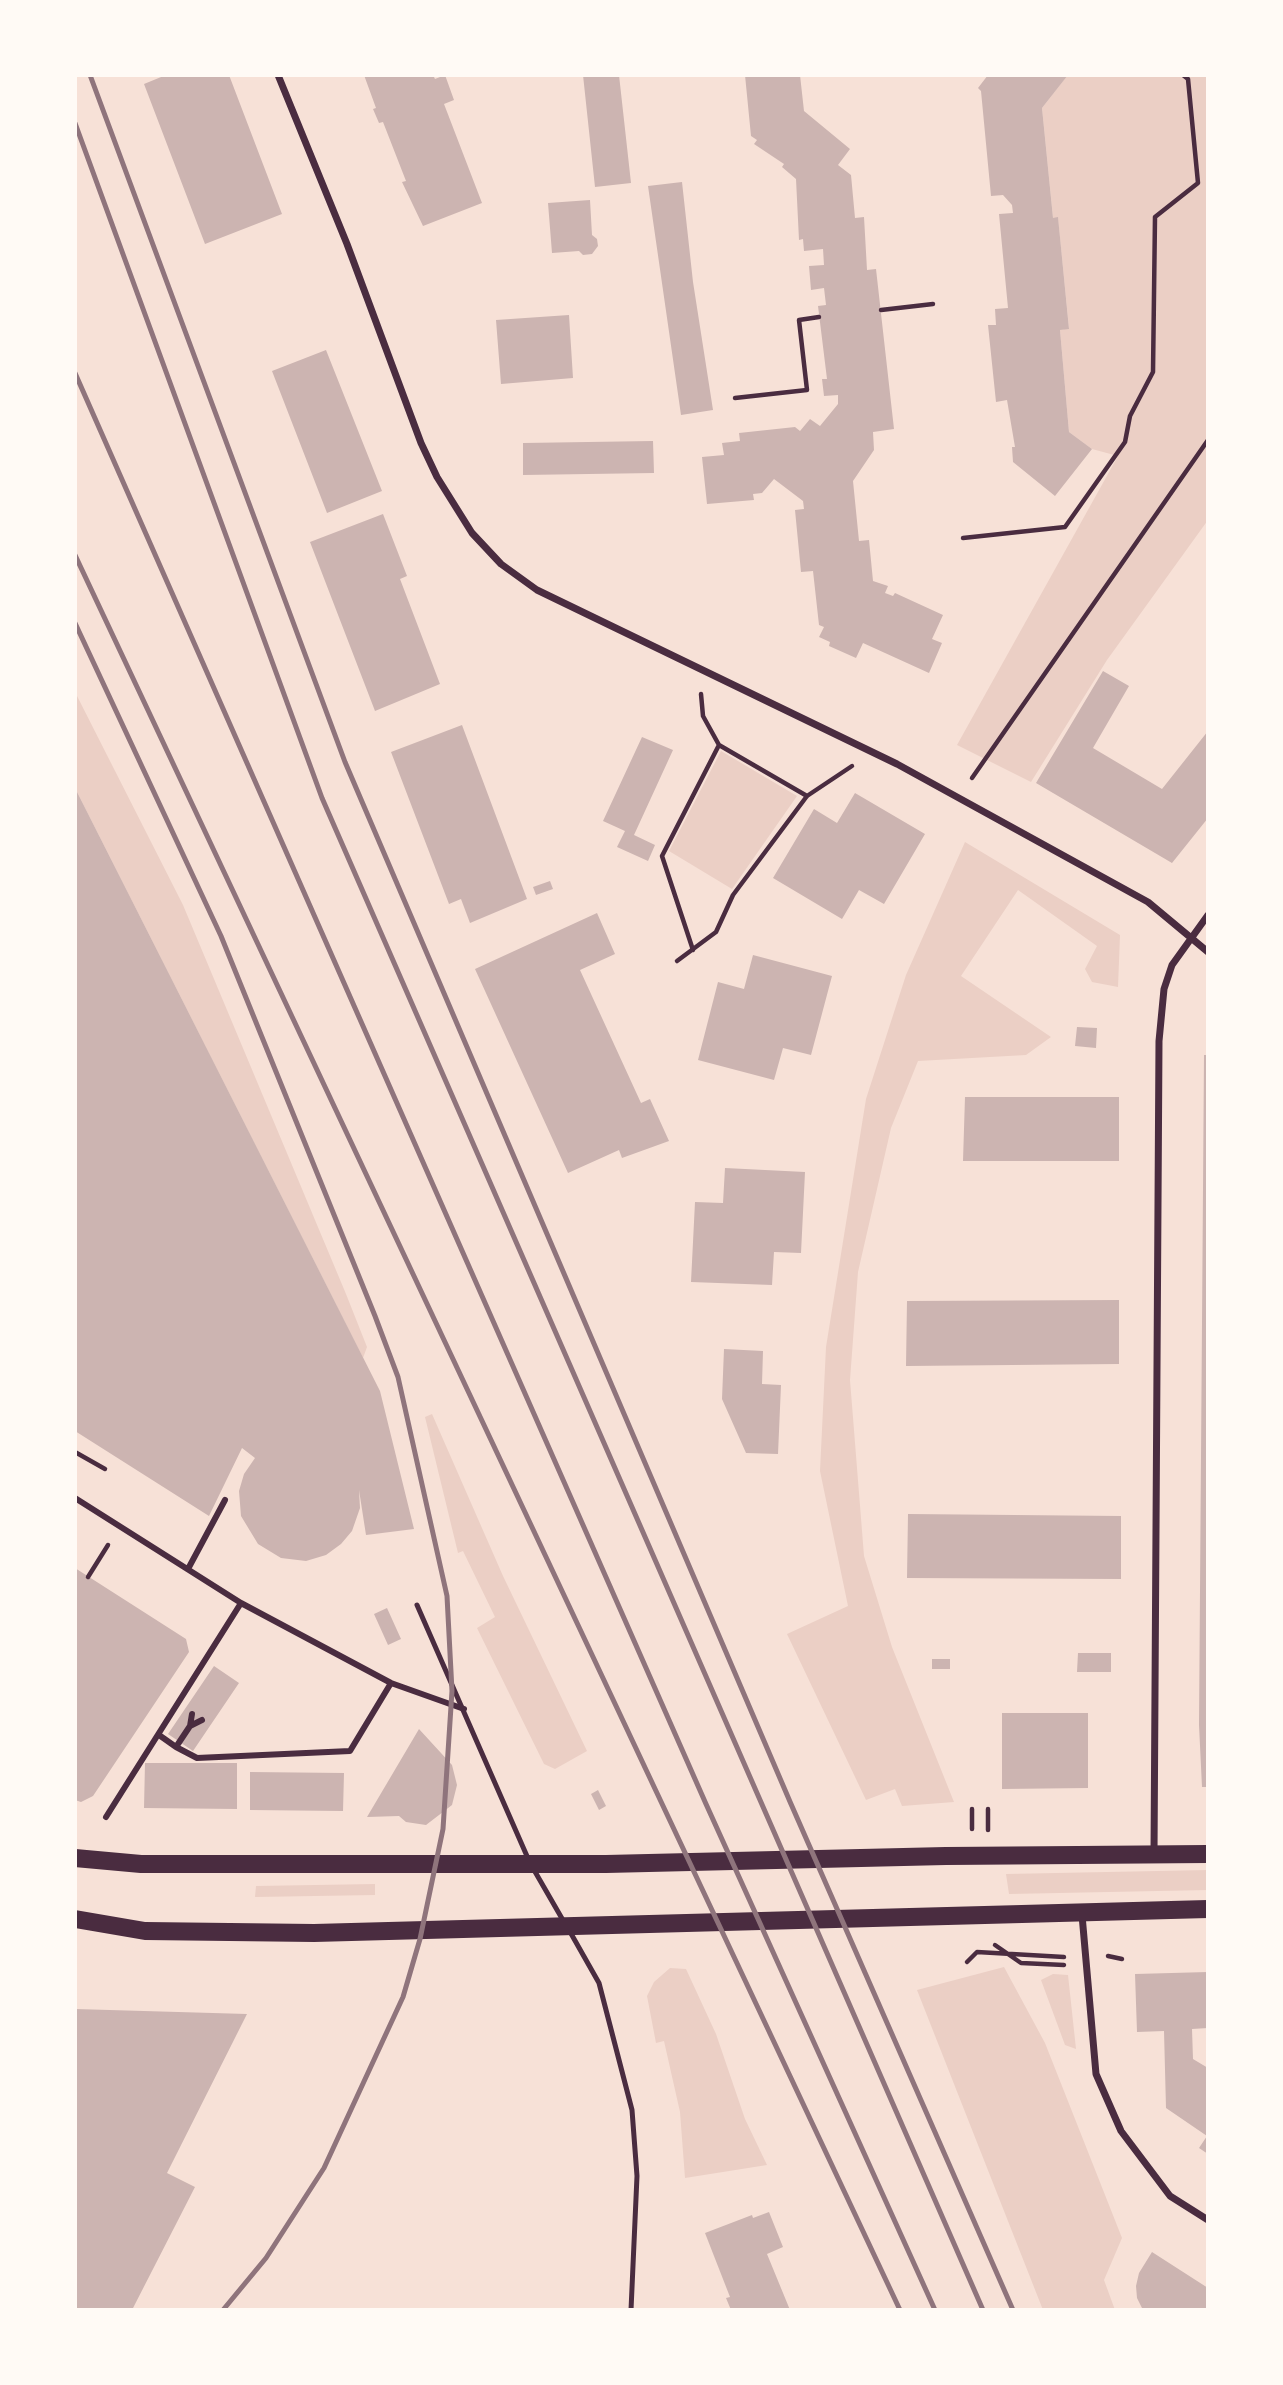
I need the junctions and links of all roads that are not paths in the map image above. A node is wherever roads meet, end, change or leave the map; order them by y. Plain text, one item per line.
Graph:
1 (278, 75) edge
2 (1208, 915) edge
3 (1191, 936) junction
4 (1208, 952) edge
5 (75, 1498) edge
6 (225, 1500) dead end
7 (188, 1569) junction
8 (241, 1603) junction
9 (417, 1605) dead end
10 (391, 1683) junction
11 (464, 1709) junction
12 (192, 1714) dead end
13 (202, 1720) dead end
14 (190, 1726) junction
15 (159, 1735) junction
16 (176, 1747) junction
17 (106, 1817) dead end
18 (1208, 1854) edge
19 (1154, 1855) junction
20 (77, 1860) edge
21 (530, 1863) junction
22 (1208, 1909) edge
23 (1082, 1914) junction
24 (75, 1919) edge
25 (566, 1926) junction
26 (1208, 2220) edge
27 (631, 2310) edge

1 - 3 street
2 - 3 street
3 - 4 street
3 - 19 street
5 - 7 street
6 - 7 street
7 - 8 street
8 - 10 street
8 - 15 street
9 - 11 lane
10 - 11 street
10 - 16 street
11 - 21 lane
12 - 14 street
13 - 14 street
14 - 16 street
15 - 16 street
15 - 17 street
18 - 19 main road
19 - 21 main road
20 - 21 main road
21 - 25 lane
22 - 23 main road
23 - 25 main road
23 - 26 street
24 - 25 main road
25 - 27 lane

